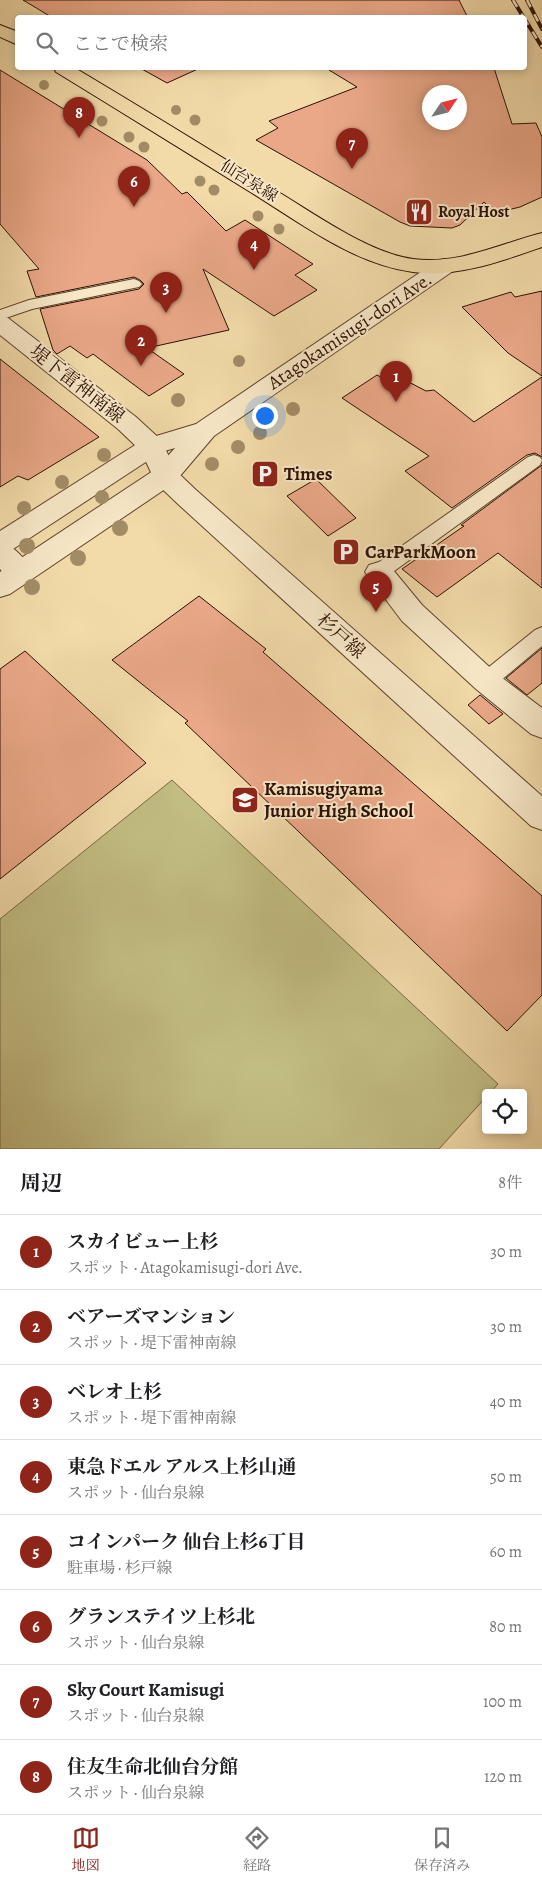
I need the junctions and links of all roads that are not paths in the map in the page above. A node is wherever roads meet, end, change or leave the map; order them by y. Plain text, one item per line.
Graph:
1 (0, 30) edge
2 (15, 38) edge
3 (66, 70) edge
4 (542, 240) edge
5 (445, 266) junction
6 (134, 284) dead end
7 (0, 315) edge
8 (0, 323) edge
9 (205, 430) junction
10 (152, 446) junction
11 (534, 461) dead end
12 (165, 476) junction
13 (0, 544) edge
14 (0, 552) edge
15 (379, 572) joint
16 (10, 579) edge
17 (542, 635) edge
18 (486, 681) junction
19 (542, 725) edge
20 (542, 816) edge

1 - 2 main road
3 - 5 main road, 仙台泉線
4 - 5 main road, 仙台泉線
5 - 9 street, Atagokamisugi-dori Ave.
6 - 7 lane
8 - 10 street, 堤下雷神南線
9 - 10 street, Atagokamisugi-dori Ave.
9 - 12 street, Atagokamisugi-dori Ave.
10 - 12 street, 杉戸線
10 - 13 street, Atagokamisugi-dori Ave.
11 - 15 lane
12 - 16 street, Atagokamisugi-dori Ave.
12 - 20 street, 杉戸線
14 - 16 street
15 - 18 street
17 - 18 lane
18 - 19 street

